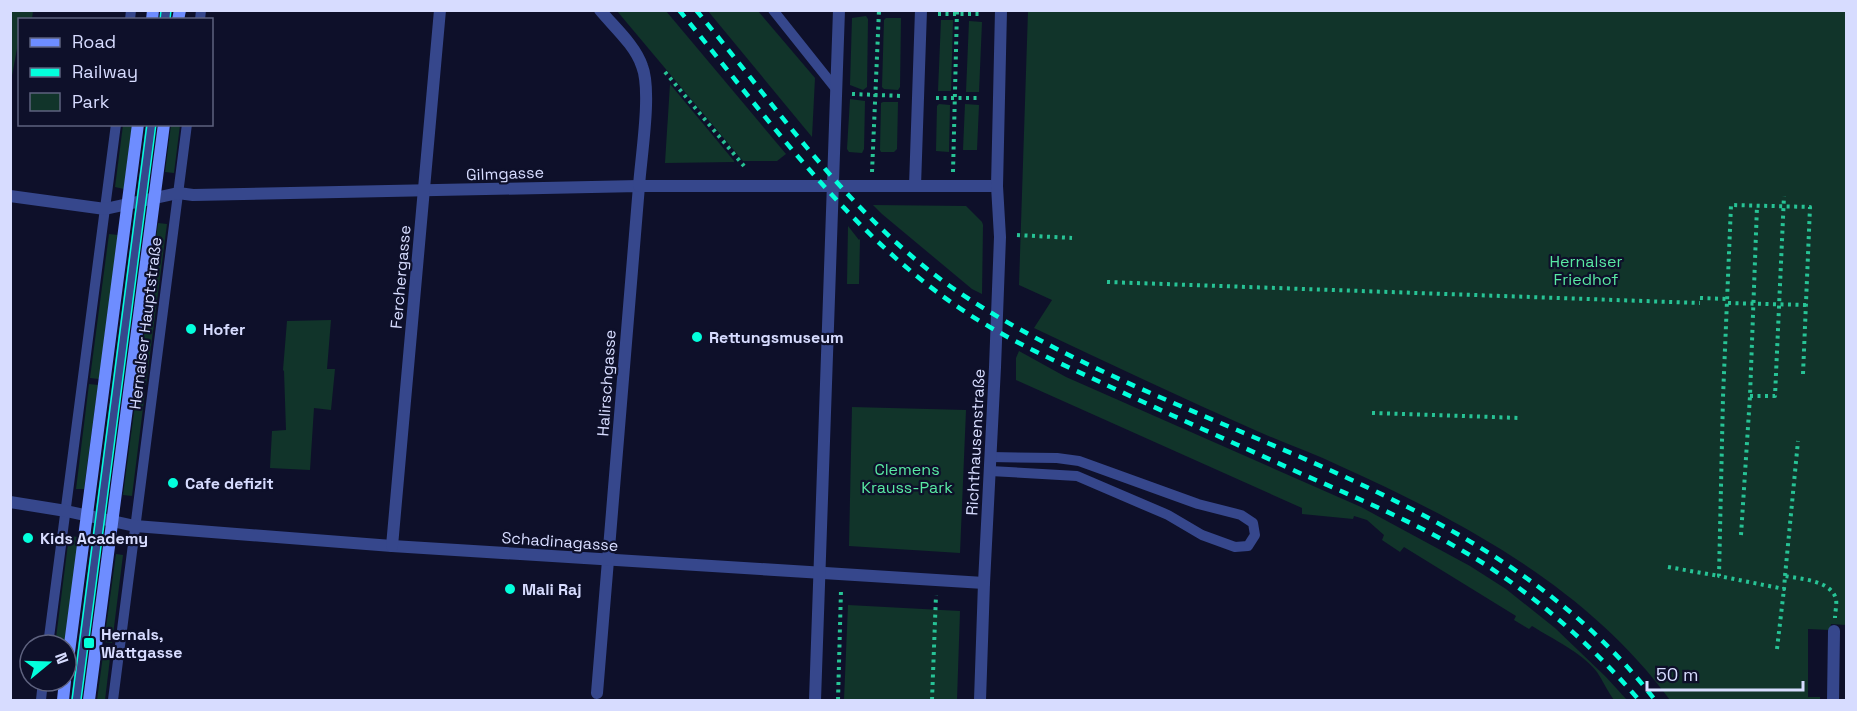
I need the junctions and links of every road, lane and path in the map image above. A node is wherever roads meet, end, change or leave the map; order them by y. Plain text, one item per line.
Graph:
1 (440, 10) edge
2 (600, 10) edge
3 (773, 10) edge
4 (839, 10) edge
5 (879, 10) edge
6 (921, 10) edge
7 (1000, 10) edge
8 (957, 13) edge
9 (938, 14) dead end
10 (982, 14) dead end
11 (665, 72) dead end
12 (836, 91) junction
13 (875, 95) junction
14 (903, 96) dead end
15 (936, 98) dead end
16 (954, 98) junction
17 (980, 98) dead end
18 (116, 126) edge
19 (138, 126) edge
20 (151, 126) edge
21 (164, 126) edge
22 (187, 126) edge
23 (744, 166) dead end
24 (639, 186) junction
25 (833, 186) junction
26 (872, 186) junction
27 (915, 186) junction
28 (954, 186) junction
29 (997, 186) junction
30 (424, 192) junction
31 (178, 194) junction
32 (10, 195) edge
33 (1784, 196) dead end
34 (154, 198) junction
35 (141, 202) junction
36 (128, 205) junction
37 (1757, 206) junction
38 (1784, 206) junction
39 (105, 209) junction
40 (1017, 235) dead end
41 (1072, 238) dead end
42 (1107, 282) dead end
43 (1728, 301) junction
44 (1753, 304) junction
45 (1780, 304) junction
46 (1806, 305) junction
47 (1803, 374) dead end
48 (1750, 396) junction
49 (1372, 413) dead end
50 (1521, 418) dead end
51 (1798, 441) dead end
52 (990, 458) junction
53 (990, 471) junction
54 (10, 502) edge
55 (66, 511) junction
56 (100, 518) junction
57 (135, 526) junction
58 (1741, 535) dead end
59 (392, 546) junction
60 (608, 561) junction
61 (1668, 567) dead end
62 (819, 573) junction
63 (1719, 576) junction
64 (1785, 576) junction
65 (936, 580) junction
66 (984, 583) junction
67 (1784, 589) junction
68 (841, 590) dead end
69 (1834, 631) joint
70 (50, 633) edge
71 (75, 633) edge
72 (1778, 649) dead end
73 (597, 693) dead end
74 (76, 700) edge
75 (89, 700) edge
76 (113, 700) edge
77 (815, 700) edge
78 (838, 700) edge
79 (932, 700) edge
80 (980, 700) edge
81 (1833, 700) edge

1 - 30 street, Ferchergasse
2 - 24 street, Halirschgasse
3 - 12 lane
4 - 12 street
5 - 13 path
6 - 27 street
7 - 29 street, Richthausenstraße
8 - 9 path
8 - 10 path
8 - 16 path
11 - 23 path
12 - 13 path
12 - 25 street
13 - 14 path
13 - 26 path
15 - 16 path
16 - 17 path
16 - 28 path
18 - 39 lane
19 - 36 main road, Hernalser Hauptstraße
20 - 35 lane, Hernalser Hauptstraße
21 - 34 main road, Hernalser Hauptstraße
22 - 31 lane, Hernalser Hauptstraße
24 - 25 street, Gilmgasse
24 - 30 street, Gilmgasse
24 - 60 street, Halirschgasse
25 - 26 street, Gilmgasse
25 - 62 street
26 - 27 street, Gilmgasse
27 - 28 street, Gilmgasse
28 - 29 street, Gilmgasse
29 - 52 street, Richthausenstraße
30 - 31 street, Gilmgasse
30 - 59 street, Ferchergasse
31 - 34 street, Gilmgasse
31 - 57 lane, Hernalser Hauptstraße
32 - 39 street, Gilmgasse
33 - 38 path
34 - 35 street, Gilmgasse
34 - 56 main road, Hernalser Hauptstraße
35 - 36 street, Gilmgasse
35 - 56 lane, Hernalser Hauptstraße
36 - 39 street, Gilmgasse
36 - 56 main road, Hernalser Hauptstraße
37 - 38 path
37 - 43 path
37 - 44 path
38 - 45 path
38 - 46 path
39 - 55 lane
40 - 41 path
42 - 43 path
43 - 44 path
43 - 63 path
44 - 45 path
44 - 48 path
45 - 46 path
45 - 48 path
46 - 47 path
48 - 58 path
49 - 50 path
51 - 64 path
52 - 53 street, Richthausenstraße
52 - 53 lane
53 - 66 street, Richthausenstraße
54 - 55 street
55 - 56 street
55 - 70 lane
56 - 57 street
56 - 71 main road, Hernalser Hauptstraße
56 - 74 lane, Hernalser Hauptstraße
56 - 75 main road, Hernalser Hauptstraße
57 - 59 street, Schadinagasse
57 - 76 lane, Hernalser Hauptstraße
59 - 60 street, Schadinagasse
60 - 62 street, Schadinagasse
60 - 73 street, Halirschgasse
61 - 63 path
62 - 65 street, Schadinagasse
62 - 77 street
63 - 67 path
64 - 67 path
64 - 69 path
65 - 66 street, Schadinagasse
65 - 79 path
66 - 80 street, Richthausenstraße
67 - 72 path
68 - 78 path
69 - 81 street

